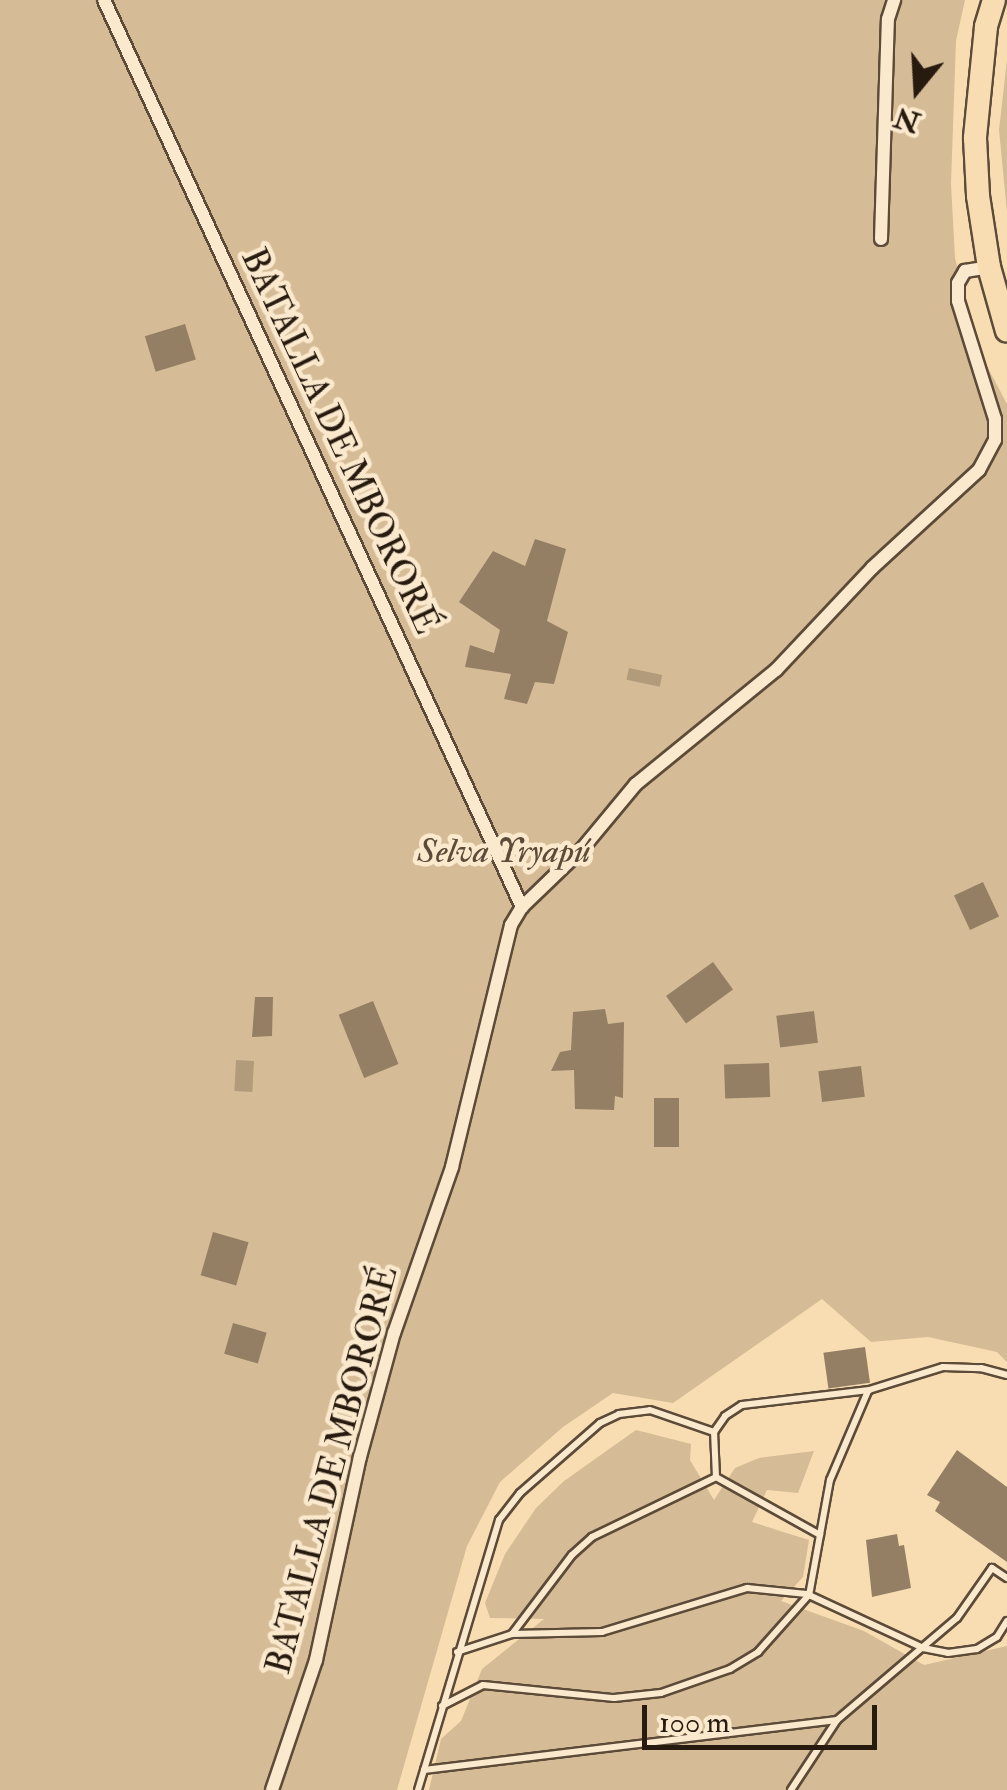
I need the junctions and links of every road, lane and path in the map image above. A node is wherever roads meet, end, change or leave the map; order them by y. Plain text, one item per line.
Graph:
1 (104, 0) edge
2 (894, 0) edge
3 (994, 0) edge
4 (881, 239) dead end
5 (989, 267) junction
6 (1007, 332) edge
7 (522, 907) junction
8 (1007, 1376) edge
9 (869, 1390) junction
10 (714, 1432) junction
11 (716, 1477) junction
12 (820, 1535) junction
13 (1007, 1578) edge
14 (809, 1594) junction
15 (1007, 1621) edge
16 (512, 1634) junction
17 (924, 1648) junction
18 (457, 1652) junction
19 (442, 1706) junction
20 (837, 1720) junction
21 (424, 1770) junction
22 (272, 1790) edge
23 (418, 1790) edge
24 (790, 1790) edge

1 - 7 street, BATALLA DE MBORORÉ
2 - 4 street
3 - 5 highway
5 - 6 highway
5 - 7 street
7 - 22 street, BATALLA DE MBORORÉ
8 - 9 lane
9 - 10 lane
9 - 12 lane
10 - 11 lane
10 - 18 lane
11 - 12 lane
11 - 16 lane
12 - 14 lane
13 - 17 lane
14 - 16 lane
14 - 17 lane
14 - 19 lane
15 - 17 lane
16 - 18 lane
17 - 20 lane
18 - 19 lane
19 - 21 lane
20 - 21 lane
20 - 24 lane
21 - 23 lane

